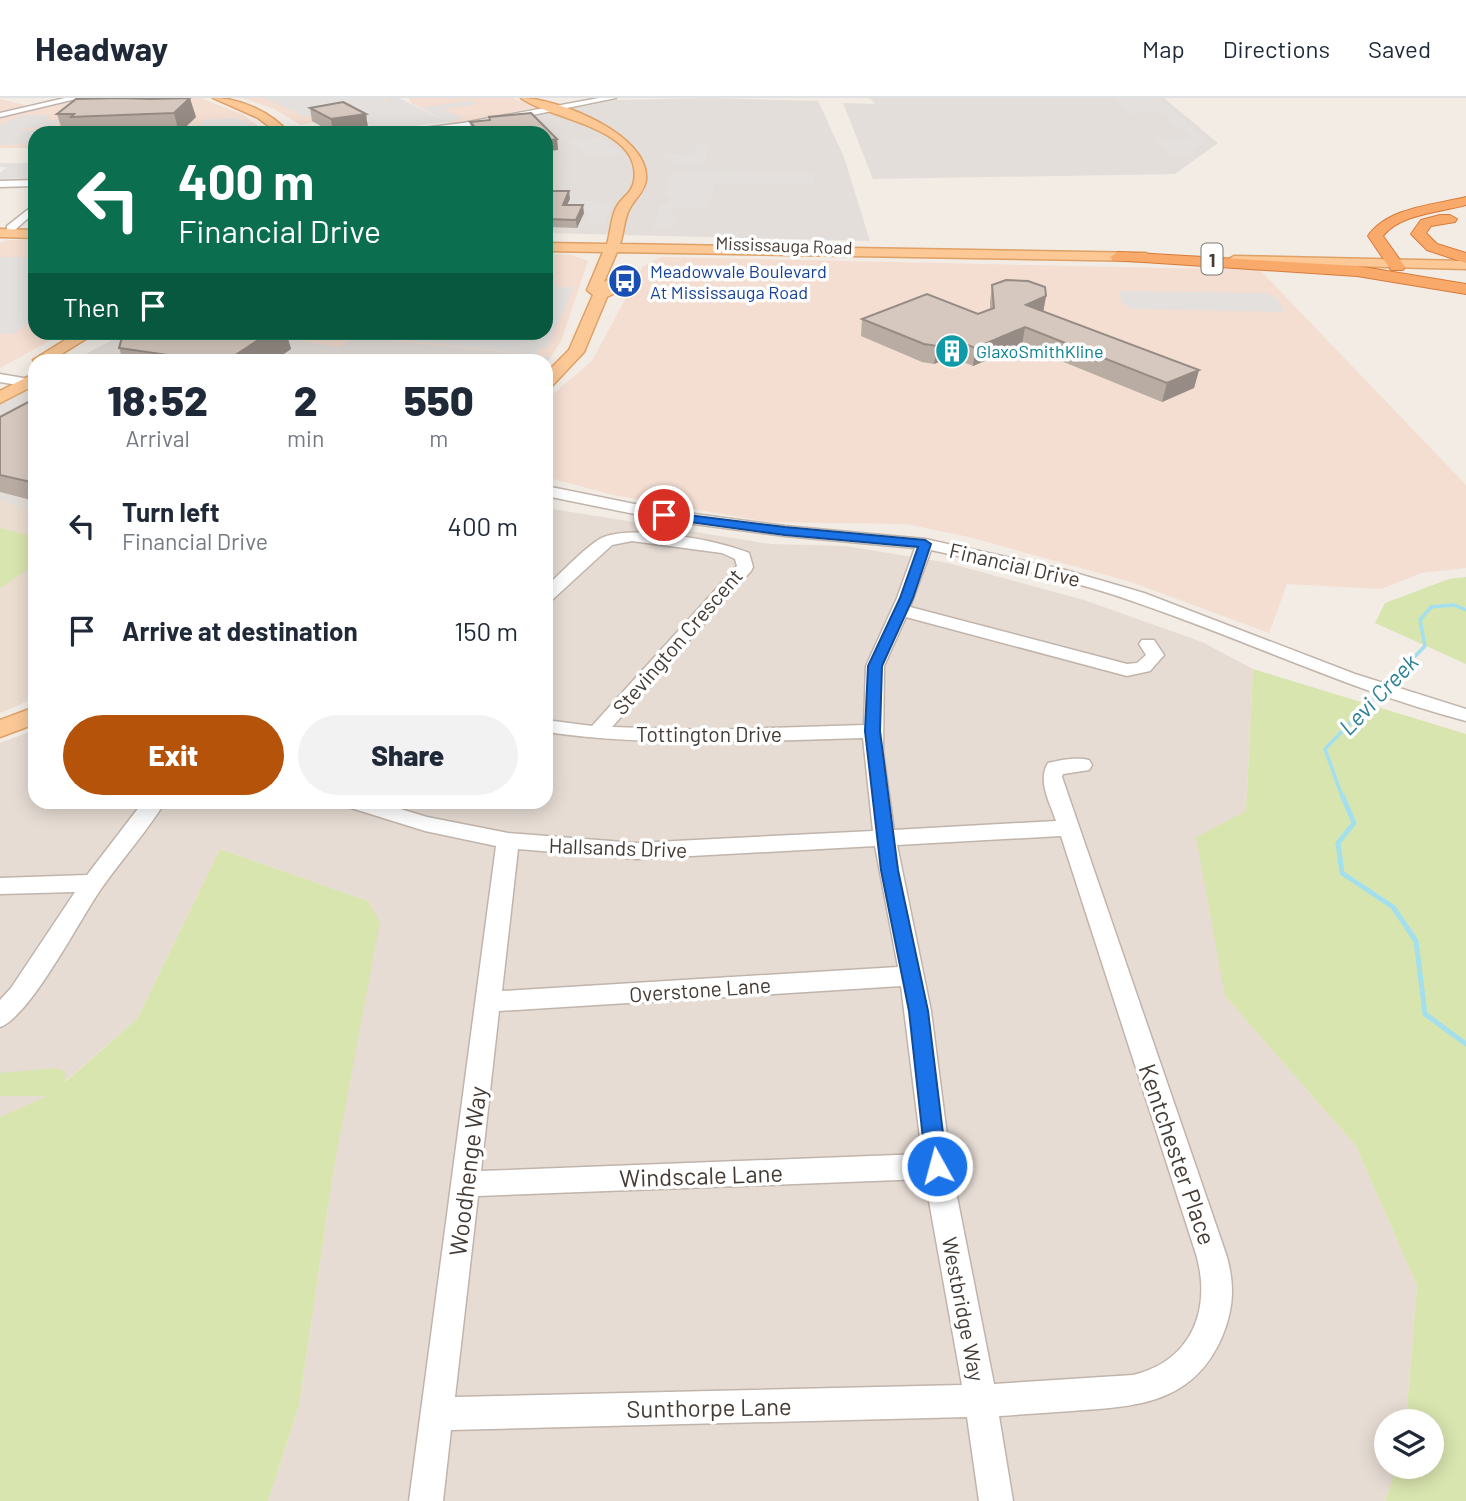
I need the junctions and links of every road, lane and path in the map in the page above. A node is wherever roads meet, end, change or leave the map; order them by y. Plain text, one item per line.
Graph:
1 (76, 98) edge
2 (218, 98) edge
3 (233, 98) edge
4 (526, 98) edge
5 (612, 98) edge
6 (555, 108) junction
7 (0, 115) edge
8 (277, 126) edge
9 (290, 126) edge
10 (460, 126) edge
11 (28, 183) edge
12 (0, 184) edge
13 (631, 201) junction
14 (1466, 201) edge
15 (28, 212) edge
16 (1466, 219) edge
17 (619, 223) junction
18 (28, 228) edge
19 (4, 229) edge
20 (28, 233) edge
21 (642, 235) dead end
22 (553, 239) edge
23 (683, 242) junction
24 (571, 243) junction
25 (553, 246) edge
26 (618, 250) junction
27 (1023, 254) junction
28 (1118, 257) junction
29 (1466, 258) edge
30 (1394, 265) junction
31 (1466, 268) edge
32 (1466, 289) edge
33 (87, 340) edge
34 (92, 340) edge
35 (55, 354) edge
36 (74, 354) edge
37 (28, 368) edge
38 (553, 375) edge
39 (3, 381) edge
40 (28, 382) edge
41 (28, 384) edge
42 (0, 398) edge
43 (553, 492) edge
44 (925, 544) junction
45 (553, 590) edge
46 (900, 610) junction
47 (1147, 644) dead end
48 (1466, 715) edge
49 (28, 718) edge
50 (553, 727) edge
51 (0, 729) edge
52 (872, 731) junction
53 (597, 733) junction
54 (1083, 765) dead end
55 (149, 809) edge
56 (377, 809) edge
57 (1068, 828) junction
58 (887, 837) junction
59 (508, 841) junction
60 (93, 883) junction
61 (0, 886) edge
62 (912, 976) junction
63 (488, 1002) junction
64 (0, 1017) edge
65 (937, 1166) junction
66 (466, 1184) junction
67 (981, 1401) junction
68 (437, 1414) junction
69 (426, 1501) edge
70 (996, 1501) edge

1 - 7 street
2 - 8 main road
3 - 9 main road
4 - 6 main road
5 - 6 street
6 - 10 street
6 - 13 main road
11 - 12 street
13 - 17 main road
13 - 26 main road
14 - 30 highway
15 - 19 street
16 - 29 highway
17 - 24 main road
17 - 26 main road
18 - 19 main road
19 - 20 main road
21 - 23 main road
22 - 24 main road, Mississauga Road / 1
23 - 26 main road, Mississauga Road / 1
23 - 27 main road, Mississauga Road / 1
24 - 25 main road, Mississauga Road / 1
24 - 26 main road, Mississauga Road / 1
24 - 26 main road
26 - 27 main road, Mississauga Road / 1
26 - 38 main road
27 - 28 main road, Mississauga Road / 1
28 - 30 main road, Mississauga Road / 1
28 - 32 highway
30 - 31 main road, Mississauga Road / 1
33 - 35 main road
34 - 36 main road
37 - 39 main road
39 - 40 street
41 - 42 main road
43 - 44 street, Financial Drive
44 - 46 street, Westbridge Way
44 - 48 street, Financial Drive
45 - 53 street, Stevington Crescent
46 - 47 street
46 - 52 street, Westbridge Way
49 - 51 main road
50 - 53 street, Tottington Drive
52 - 53 street, Tottington Drive
52 - 58 street, Westbridge Way
54 - 57 street, Kentchester Place
55 - 60 street
56 - 59 street, Hallsands Drive
57 - 58 street, Hallsands Drive
57 - 67 street, Kentchester Place
58 - 59 street, Hallsands Drive
58 - 62 street, Westbridge Way
59 - 63 street, Woodhenge Way
60 - 61 street
60 - 64 street
62 - 63 street, Overstone Lane
62 - 65 street, Westbridge Way
63 - 66 street, Woodhenge Way
65 - 66 street, Windscale Lane
65 - 67 street, Westbridge Way
66 - 68 street, Woodhenge Way
67 - 68 street, Sunthorpe Lane
67 - 70 street, Westbridge Way
68 - 69 street, Woodhenge Way

